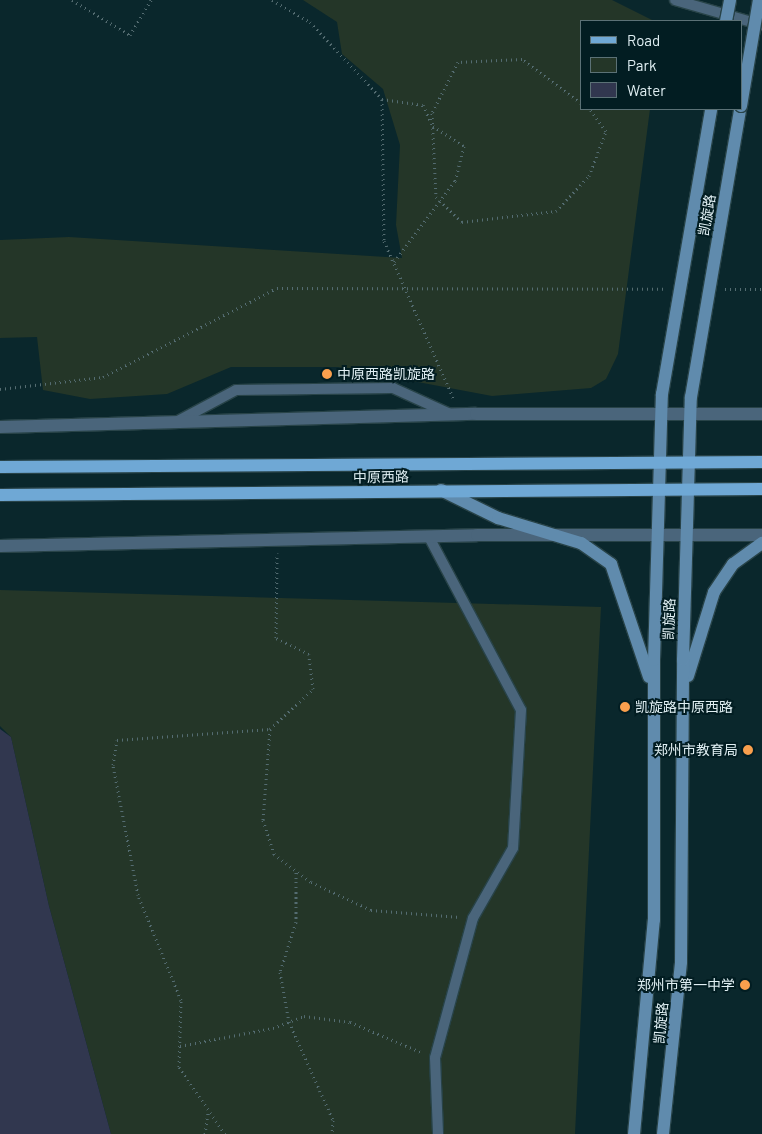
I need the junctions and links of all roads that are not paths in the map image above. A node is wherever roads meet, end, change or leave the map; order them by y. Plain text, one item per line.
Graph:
1 (675, 0) edge
2 (730, 0) edge
3 (759, 0) edge
4 (726, 20) edge
5 (762, 25) edge
6 (742, 102) edge
7 (711, 110) edge
8 (741, 110) edge
9 (662, 414) junction
10 (690, 414) junction
11 (762, 414) edge
12 (456, 415) junction
13 (178, 422) junction
14 (0, 428) edge
15 (689, 462) junction
16 (762, 462) edge
17 (660, 463) junction
18 (0, 467) edge
19 (660, 489) junction
20 (688, 489) junction
21 (762, 489) edge
22 (440, 490) junction
23 (0, 495) edge
24 (658, 535) junction
25 (687, 535) junction
26 (762, 535) edge
27 (561, 536) junction
28 (429, 537) junction
29 (762, 543) edge
30 (0, 546) edge
31 (654, 697) junction
32 (683, 698) junction
33 (438, 1134) edge
34 (634, 1134) edge
35 (663, 1134) edge

1 - 5 lane
2 - 4 main road, bridge
3 - 6 main road, 凯旋路, bridge
7 - 9 main road, 凯旋路
8 - 10 main road, 凯旋路
9 - 10 street
9 - 12 street
9 - 17 main road, 凯旋路
10 - 11 street
10 - 15 main road, 凯旋路
12 - 13 street
12 - 13 lane
13 - 14 street
15 - 16 main road, 中原西路
15 - 17 main road, 中原西路
15 - 20 main road, 凯旋路
17 - 18 main road, 中原西路
17 - 19 main road, 凯旋路
19 - 20 main road, 中原西路
19 - 22 main road, 中原西路
19 - 24 main road, 凯旋路
20 - 21 main road, 中原西路
20 - 25 main road, 凯旋路
22 - 23 main road, 中原西路
22 - 27 main road
24 - 25 street
24 - 27 street
24 - 31 main road, 凯旋路
25 - 26 street
25 - 32 main road, 凯旋路
27 - 28 street
27 - 31 main road
28 - 30 street
28 - 33 lane
29 - 32 main road
31 - 34 main road, 凯旋路
32 - 35 main road, 凯旋路

